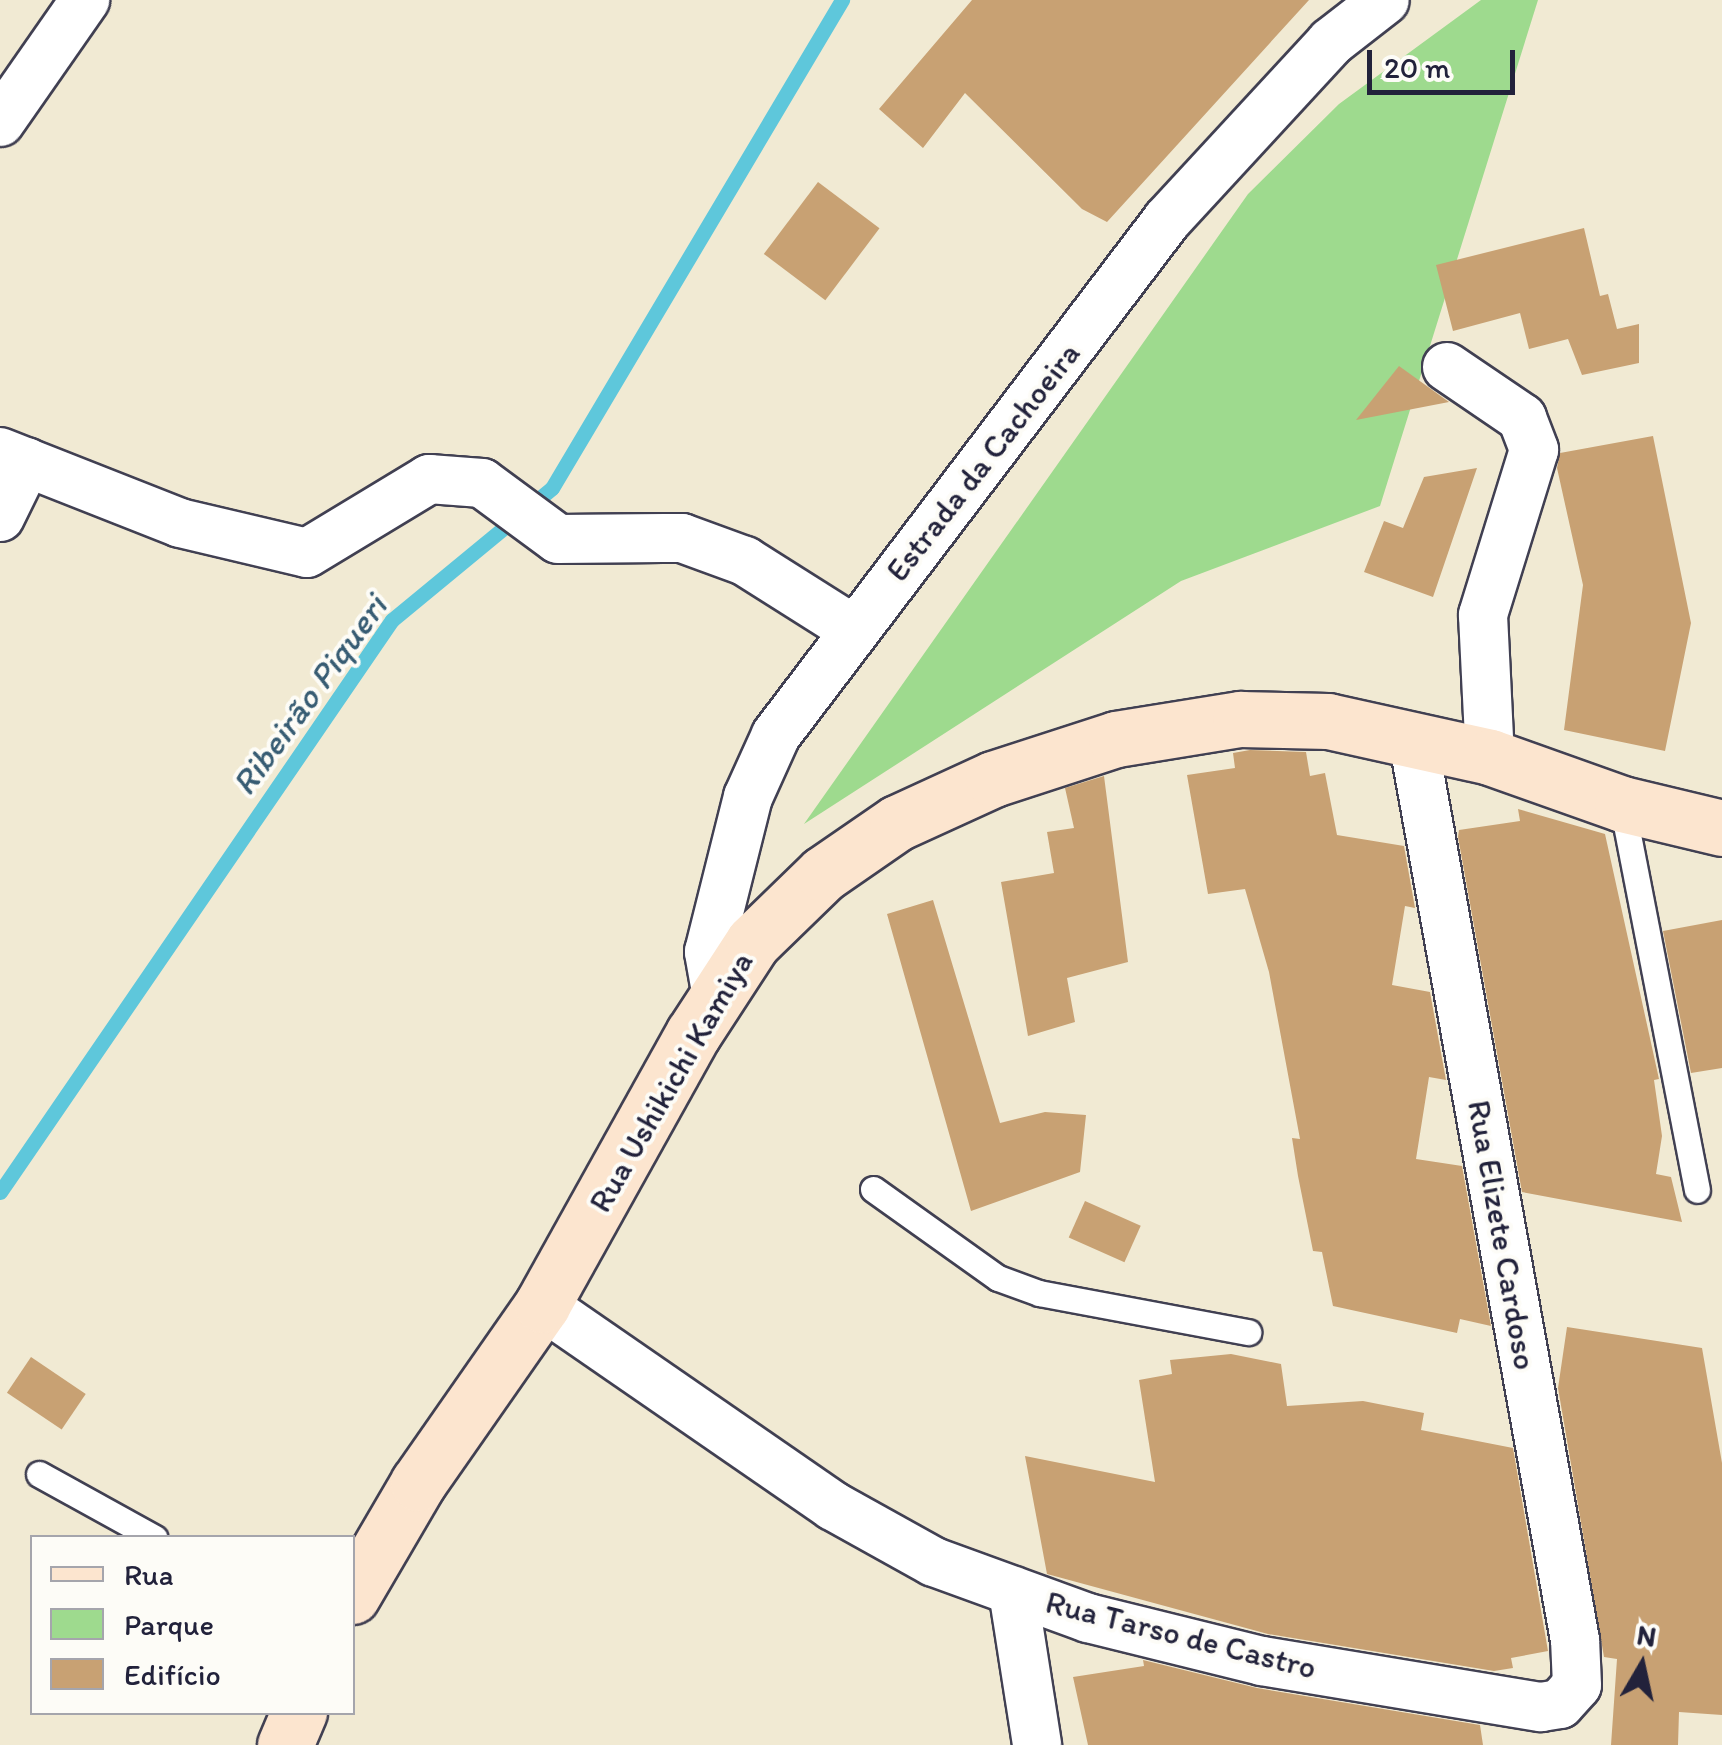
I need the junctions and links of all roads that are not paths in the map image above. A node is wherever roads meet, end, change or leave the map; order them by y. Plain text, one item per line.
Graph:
1 (85, 0) edge
2 (1385, 0) edge
3 (0, 122) edge
4 (1447, 366) dead end
5 (14, 457) edge
6 (0, 517) edge
7 (854, 630) junction
8 (1413, 739) junction
9 (1490, 756) junction
10 (1622, 804) junction
11 (1722, 828) edge
12 (718, 997) junction
13 (873, 1189) dead end
14 (1698, 1190) dead end
15 (542, 1305) junction
16 (1248, 1332) dead end
17 (38, 1474) dead end
18 (150, 1535) edge
19 (355, 1591) edge
20 (1013, 1591) junction
21 (1540, 1707) joint
22 (298, 1715) edge
23 (285, 1745) edge
24 (1037, 1745) edge

1 - 3 street
2 - 7 street, Estrada da Cachoeira
4 - 9 street
5 - 6 street
5 - 7 street
7 - 12 street, Estrada da Cachoeira
8 - 9 main road, Rua Ushikichi Kamiya
8 - 12 main road, Rua Ushikichi Kamiya
8 - 21 street, Rua Elizete Cardoso
9 - 10 main road, Rua Ushikichi Kamiya
10 - 11 main road, Rua Ushikichi Kamiya
10 - 14 lane
12 - 15 main road, Rua Ushikichi Kamiya
13 - 16 lane
15 - 19 main road, Rua Ushikichi Kamiya
15 - 20 street, Rua Tarso de Castro
17 - 18 lane
20 - 21 street, Rua Tarso de Castro
20 - 24 street
22 - 23 main road

